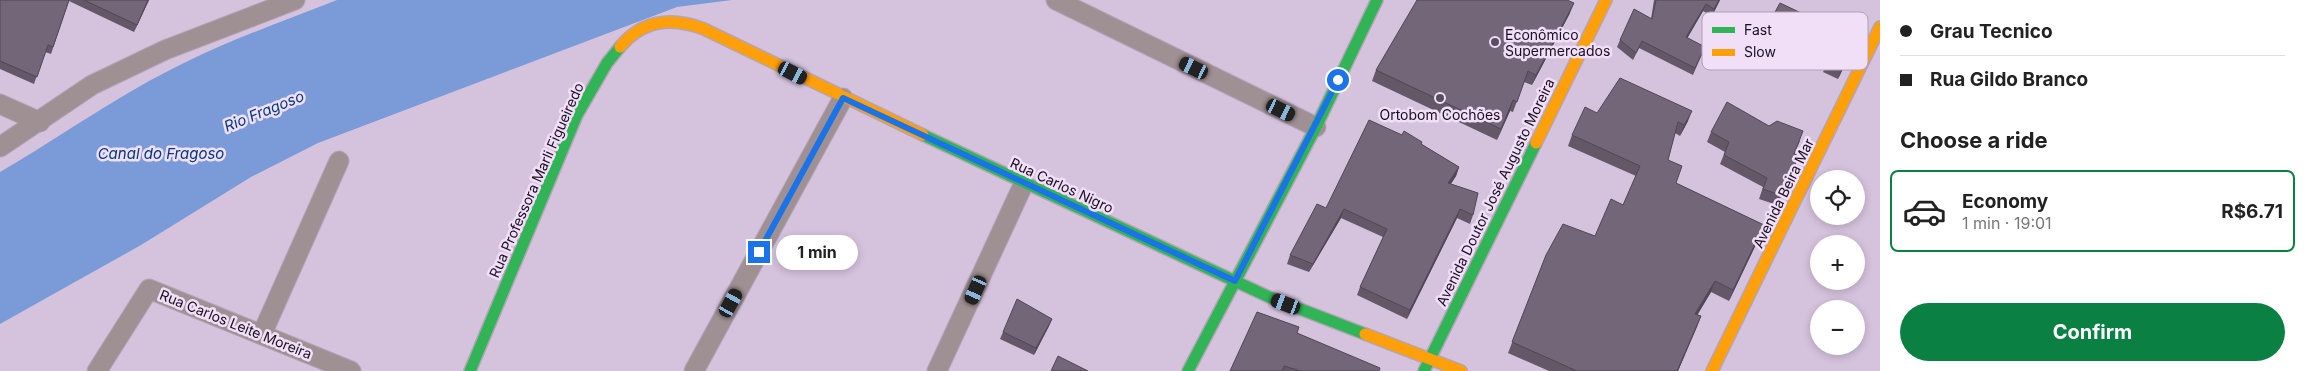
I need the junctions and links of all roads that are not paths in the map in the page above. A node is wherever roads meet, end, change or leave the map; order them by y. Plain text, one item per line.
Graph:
1 (295, 0) edge
2 (1056, 0) edge
3 (1377, 0) edge
4 (1606, 0) edge
5 (268, 5) edge
6 (656, 22) joint
7 (1880, 27) edge
8 (1868, 52) edge
9 (1859, 70) edge
10 (843, 98) junction
11 (0, 104) edge
12 (40, 122) junction
13 (1316, 127) junction
14 (0, 147) edge
15 (339, 161) dead end
16 (1024, 184) junction
17 (1235, 281) junction
18 (262, 334) junction
19 (1430, 359) junction
20 (97, 371) edge
21 (350, 371) edge
22 (470, 371) edge
23 (694, 371) edge
24 (937, 371) edge
25 (1188, 371) edge
26 (1424, 371) edge
27 (1461, 371) edge
28 (1712, 371) edge

1 - 5 street
2 - 13 street
3 - 13 street
4 - 19 street, Avenida Doutor José Augusto Moreira
5 - 12 street
6 - 10 street, Rua Carlos Nigro
6 - 22 street, Rua Professora Marli Figueiredo
7 - 8 street, Avenida Beira Mar
9 - 28 street, Avenida Beira Mar
10 - 16 street, Rua Carlos Nigro
10 - 23 street
11 - 12 street
12 - 14 street
13 - 17 street
15 - 18 street
16 - 17 street, Rua Carlos Nigro
16 - 24 street
17 - 19 street, Rua Carlos Nigro
17 - 25 street
18 - 20 street, Rua Carlos Leite Moreira
18 - 21 street, Rua Carlos Leite Moreira
19 - 26 street, Avenida Doutor José Augusto Moreira
19 - 27 street, Rua Carlos Nigro

